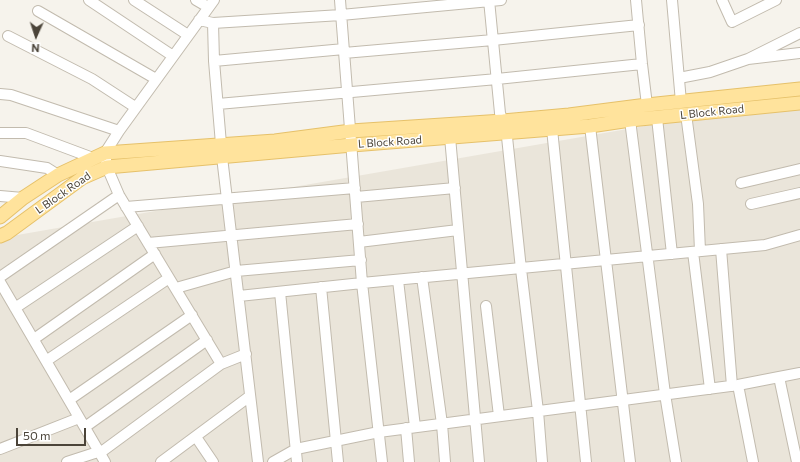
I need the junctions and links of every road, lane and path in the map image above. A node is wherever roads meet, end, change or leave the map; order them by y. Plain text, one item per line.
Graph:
1 (89, 0) edge
2 (134, 0) edge
3 (196, 0) edge
4 (340, 0) edge
5 (501, 0) edge
6 (636, 0) edge
7 (672, 0) edge
8 (722, 0) edge
9 (776, 0) edge
10 (489, 1) edge
11 (211, 4) edge
12 (38, 11) dead end
13 (341, 15) junction
14 (199, 20) junction
15 (213, 23) junction
16 (639, 25) junction
17 (800, 33) edge
18 (188, 35) junction
19 (8, 36) dead end
20 (493, 40) junction
21 (344, 51) junction
22 (800, 53) edge
23 (173, 56) junction
24 (748, 59) junction
25 (214, 61) junction
26 (642, 64) junction
27 (679, 78) junction
28 (156, 79) junction
29 (497, 79) junction
30 (800, 89) edge
31 (348, 92) junction
32 (0, 94) edge
33 (800, 102) edge
34 (218, 104) junction
35 (648, 105) junction
36 (136, 107) junction
37 (683, 108) junction
38 (657, 118) junction
39 (630, 120) junction
40 (590, 126) junction
41 (504, 127) junction
42 (552, 129) junction
43 (119, 131) junction
44 (351, 131) junction
45 (0, 132) edge
46 (450, 138) junction
47 (221, 144) junction
48 (352, 145) junction
49 (99, 155) junction
50 (222, 157) junction
51 (0, 161) edge
52 (107, 167) junction
53 (800, 169) edge
54 (58, 175) junction
55 (741, 183) dead end
56 (454, 188) junction
57 (356, 193) junction
58 (800, 193) edge
59 (119, 195) junction
60 (0, 196) edge
61 (23, 198) junction
62 (227, 199) junction
63 (751, 204) dead end
64 (126, 207) junction
65 (0, 217) edge
66 (358, 224) junction
67 (138, 226) junction
68 (458, 230) junction
69 (2, 231) edge
70 (232, 235) junction
71 (800, 235) edge
72 (148, 242) junction
73 (359, 242) junction
74 (721, 249) junction
75 (696, 251) junction
76 (155, 254) junction
77 (672, 254) junction
78 (647, 256) junction
79 (360, 260) junction
80 (606, 260) junction
81 (566, 264) junction
82 (521, 269) junction
83 (236, 271) junction
84 (462, 274) junction
85 (0, 277) edge
86 (422, 277) junction
87 (169, 278) junction
88 (398, 280) junction
89 (0, 282) edge
90 (362, 283) junction
91 (321, 287) junction
92 (176, 288) junction
93 (280, 292) junction
94 (239, 296) junction
95 (486, 306) dead end
96 (15, 308) junction
97 (192, 315) junction
98 (34, 339) junction
99 (207, 340) junction
100 (246, 354) junction
101 (46, 361) junction
102 (221, 364) junction
103 (800, 373) edge
104 (779, 377) junction
105 (735, 385) junction
106 (710, 388) junction
107 (665, 394) junction
108 (250, 396) junction
109 (69, 400) junction
110 (623, 400) junction
111 (581, 405) junction
112 (538, 411) junction
113 (499, 416) junction
114 (79, 418) junction
115 (476, 419) junction
116 (442, 424) junction
117 (85, 427) junction
118 (411, 428) junction
119 (379, 432) junction
120 (196, 437) junction
121 (336, 440) junction
122 (296, 448) junction
123 (0, 449) edge
124 (99, 451) junction
125 (164, 461) edge
126 (67, 462) edge
127 (105, 462) edge
128 (212, 462) edge
129 (258, 462) edge
130 (273, 462) edge
131 (297, 462) edge
132 (338, 462) edge
133 (382, 462) edge
134 (409, 462) edge
135 (445, 462) edge
136 (479, 462) edge
137 (542, 462) edge
138 (586, 462) edge
139 (630, 462) edge
140 (676, 462) edge
141 (753, 462) edge
142 (797, 462) edge

1 - 23 street
2 - 18 street
3 - 11 street
4 - 13 street
5 - 10 street
6 - 16 street
7 - 27 street
8 - 9 street
10 - 13 street
10 - 20 street
11 - 14 street
12 - 28 street
13 - 15 street
13 - 21 street
14 - 15 street
14 - 18 street
15 - 25 street
16 - 20 street
16 - 26 street
17 - 24 street
18 - 23 street
19 - 36 street
20 - 21 street
20 - 29 street
21 - 25 street
21 - 31 street
22 - 24 street
23 - 28 street
24 - 27 street
25 - 34 street
26 - 29 street
26 - 35 street
27 - 37 street
28 - 36 street
29 - 31 street
29 - 41 street
30 - 37 main road, L Block Road
31 - 34 street
31 - 44 street
32 - 43 street
33 - 37 main road, L Block Road
34 - 47 street
35 - 37 main road, L Block Road
35 - 41 main road, L Block Road
36 - 43 street
37 - 38 main road, L Block Road
37 - 75 street
38 - 39 main road, L Block Road
38 - 77 street
39 - 40 main road, L Block Road
39 - 78 street
40 - 42 main road, L Block Road
40 - 80 street
41 - 42 main road, L Block Road
41 - 44 main road, L Block Road
41 - 46 main road, L Block Road
41 - 82 street
42 - 81 street
43 - 49 street
44 - 47 main road, L Block Road
44 - 48 street
45 - 49 street
46 - 48 main road, L Block Road
46 - 56 street
47 - 49 main road, L Block Road
48 - 50 main road, L Block Road
48 - 57 street
49 - 52 street
49 - 54 main road, L Block Road
50 - 52 main road, L Block Road
50 - 62 street
51 - 54 street
52 - 59 street
52 - 69 main road, L Block Road
53 - 55 street
54 - 61 main road, L Block Road
56 - 57 street
56 - 68 street
57 - 62 street
57 - 66 street
58 - 63 street
59 - 64 street
59 - 85 street
60 - 61 street
61 - 65 main road, L Block Road
62 - 64 street
62 - 70 street
64 - 67 street
66 - 70 street
66 - 73 street
67 - 72 street
67 - 96 street
68 - 73 street
68 - 84 street
70 - 72 street
70 - 83 street
71 - 74 street
72 - 76 street
73 - 79 street
74 - 75 street
74 - 105 street
75 - 77 street
75 - 106 street
76 - 87 street
76 - 98 street
77 - 78 street
78 - 80 street
78 - 107 street
79 - 83 street
79 - 90 street
80 - 81 street
80 - 110 street
81 - 82 street
81 - 111 street
82 - 84 street
82 - 112 street
83 - 92 street
83 - 94 street
84 - 86 street
84 - 115 street
86 - 88 street
86 - 116 street
87 - 92 street
87 - 101 street
88 - 90 street
88 - 118 street
89 - 96 street
90 - 91 street
90 - 119 street
91 - 93 street
91 - 121 street
92 - 97 street
93 - 94 street
93 - 122 street
94 - 100 street
95 - 113 street
96 - 98 street
97 - 99 street
97 - 109 street
98 - 101 street
99 - 102 street
99 - 117 street
100 - 102 street
100 - 108 street
101 - 109 street
102 - 124 street
103 - 104 street
104 - 105 street
104 - 142 street
105 - 106 street
105 - 141 street
106 - 107 street
107 - 110 street
107 - 140 street
108 - 120 street
108 - 129 street
109 - 114 street
110 - 111 street
110 - 139 street
111 - 112 street
111 - 138 street
112 - 113 street
112 - 137 street
113 - 115 street
114 - 117 street
114 - 123 street
115 - 116 street
115 - 136 street
116 - 118 street
116 - 135 street
117 - 124 street
118 - 119 street
118 - 134 street
119 - 121 street
119 - 133 street
120 - 125 street
120 - 128 street
121 - 122 street
121 - 132 street
122 - 130 street
122 - 131 street
124 - 126 street
124 - 127 street

